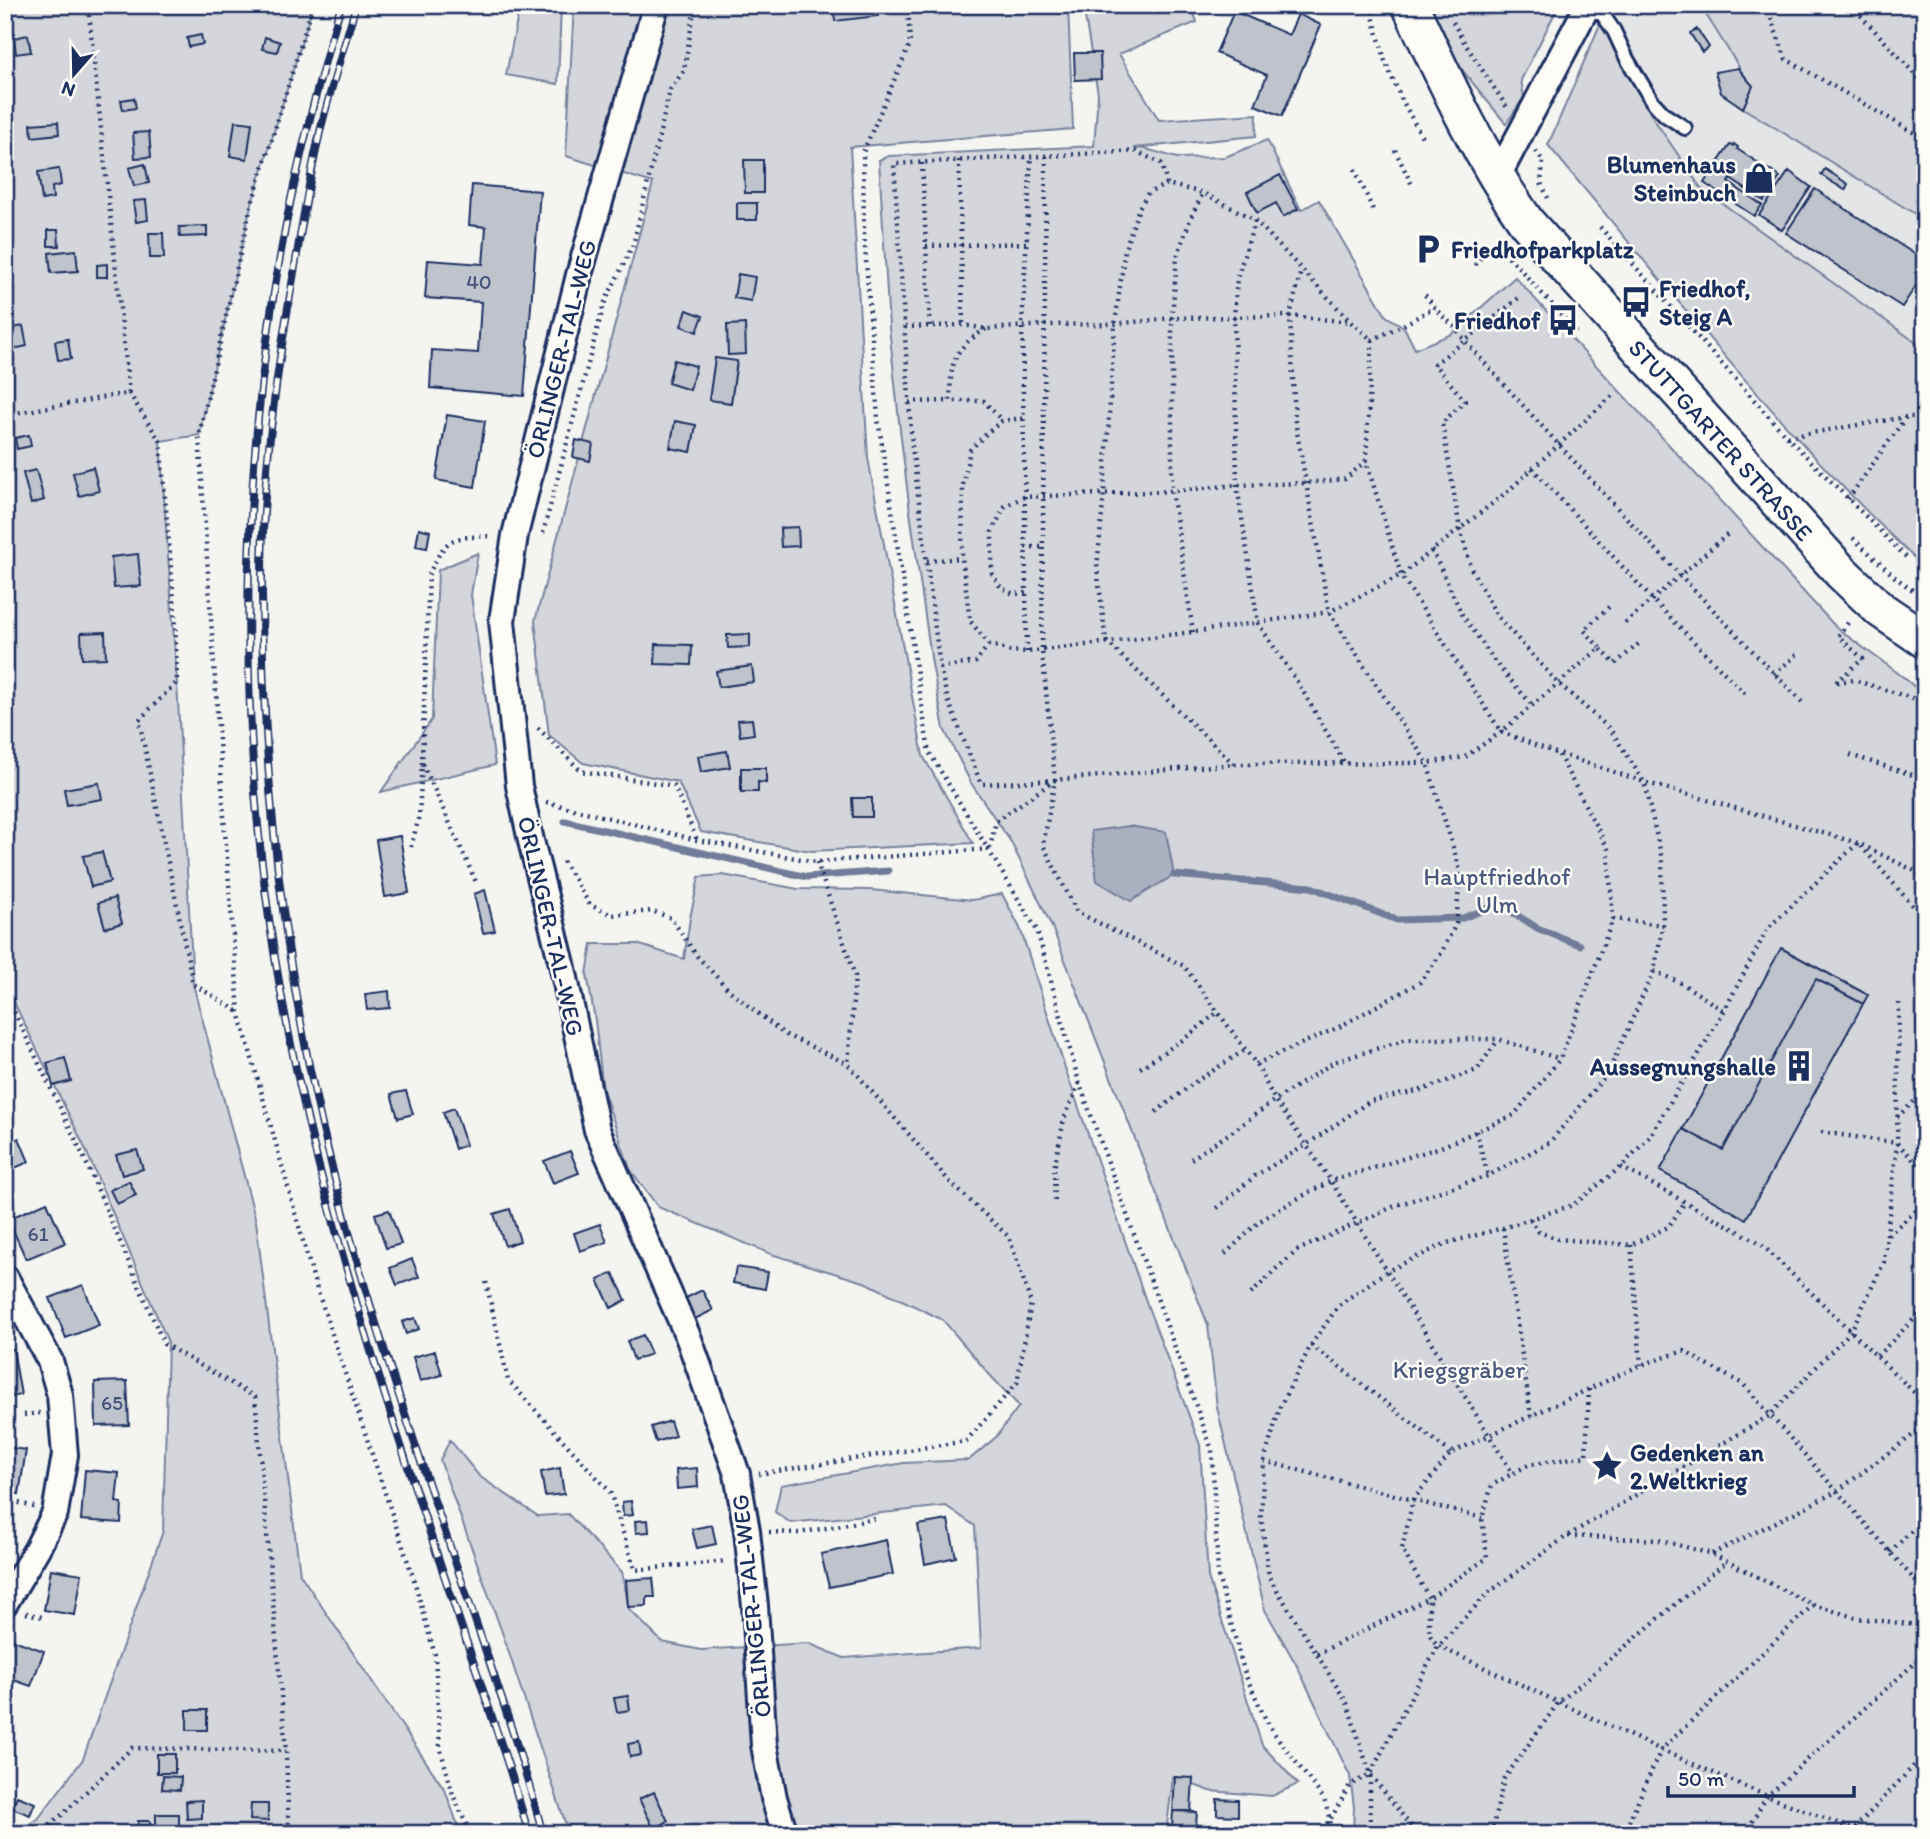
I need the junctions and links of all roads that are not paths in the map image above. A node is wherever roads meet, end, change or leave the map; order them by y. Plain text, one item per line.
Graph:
1 (656, 5) edge
2 (1410, 5) edge
3 (1588, 6) edge
4 (1685, 128) dead end
5 (1497, 178) junction
6 (1925, 640) edge
7 (5, 1277) edge
8 (5, 1603) edge
9 (785, 1834) edge

1 - 9 street, ÖRLINGER-TAL-WEG
2 - 5 main road, STUTTGARTER STRASSE
3 - 4 lane
3 - 5 street
5 - 6 main road, STUTTGARTER STRASSE
7 - 8 street

